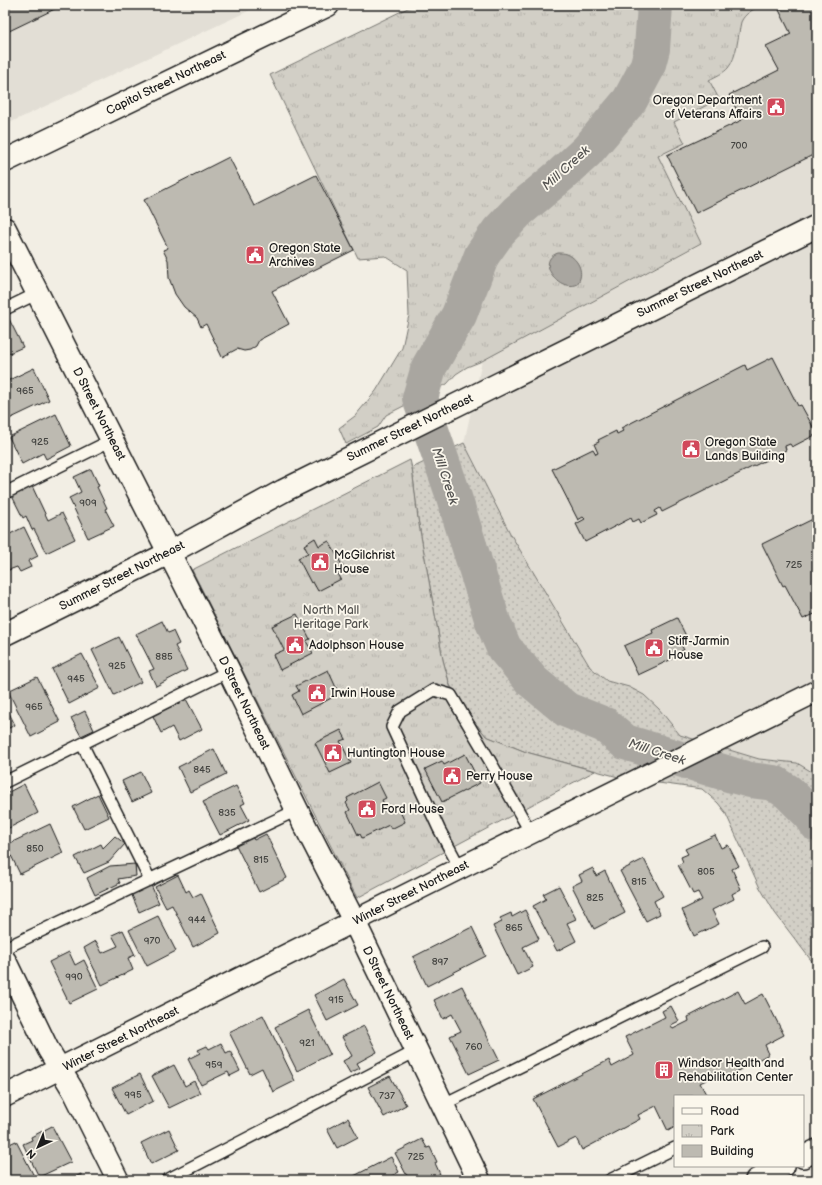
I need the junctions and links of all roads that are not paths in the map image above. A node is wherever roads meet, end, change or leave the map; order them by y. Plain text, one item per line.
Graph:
1 (328, 5) edge
2 (5, 161) edge
3 (817, 226) edge
4 (5, 228) edge
5 (38, 293) junction
6 (5, 309) edge
7 (112, 440) junction
8 (5, 493) edge
9 (169, 553) junction
10 (5, 634) edge
11 (229, 671) junction
12 (817, 691) edge
13 (82, 744) junction
14 (5, 782) edge
15 (297, 810) junction
16 (531, 833) junction
17 (460, 868) junction
18 (150, 880) junction
19 (354, 922) junction
20 (5, 948) edge
21 (762, 948) dead end
22 (5, 960) edge
23 (416, 1051) junction
24 (60, 1070) junction
25 (5, 1096) edge
26 (442, 1105) junction
27 (674, 1148) edge
28 (782, 1167) edge
29 (118, 1180) edge
30 (167, 1180) edge
31 (479, 1180) edge
32 (610, 1180) edge
33 (756, 1180) edge

1 - 2 main road, Capitol Street Northeast
3 - 9 main road, Summer Street Northeast
4 - 5 main road, D Street Northeast
5 - 6 lane
5 - 7 main road, D Street Northeast
7 - 8 lane
7 - 9 main road, D Street Northeast
9 - 10 main road, Summer Street Northeast
9 - 11 main road, D Street Northeast
11 - 13 lane
11 - 15 main road, D Street Northeast
12 - 16 street, Winter Street Northeast
13 - 14 lane
13 - 18 lane
15 - 18 lane
15 - 19 main road, D Street Northeast
16 - 17 street, Winter Street Northeast
16 - 17 lane
17 - 19 street, Winter Street Northeast
18 - 20 lane
19 - 23 main road, D Street Northeast
19 - 24 street, Winter Street Northeast
21 - 26 lane
22 - 24 street
23 - 26 main road, D Street Northeast
23 - 30 lane
24 - 25 street, Winter Street Northeast
24 - 29 street
26 - 31 main road, D Street Northeast
27 - 32 lane
28 - 33 street

